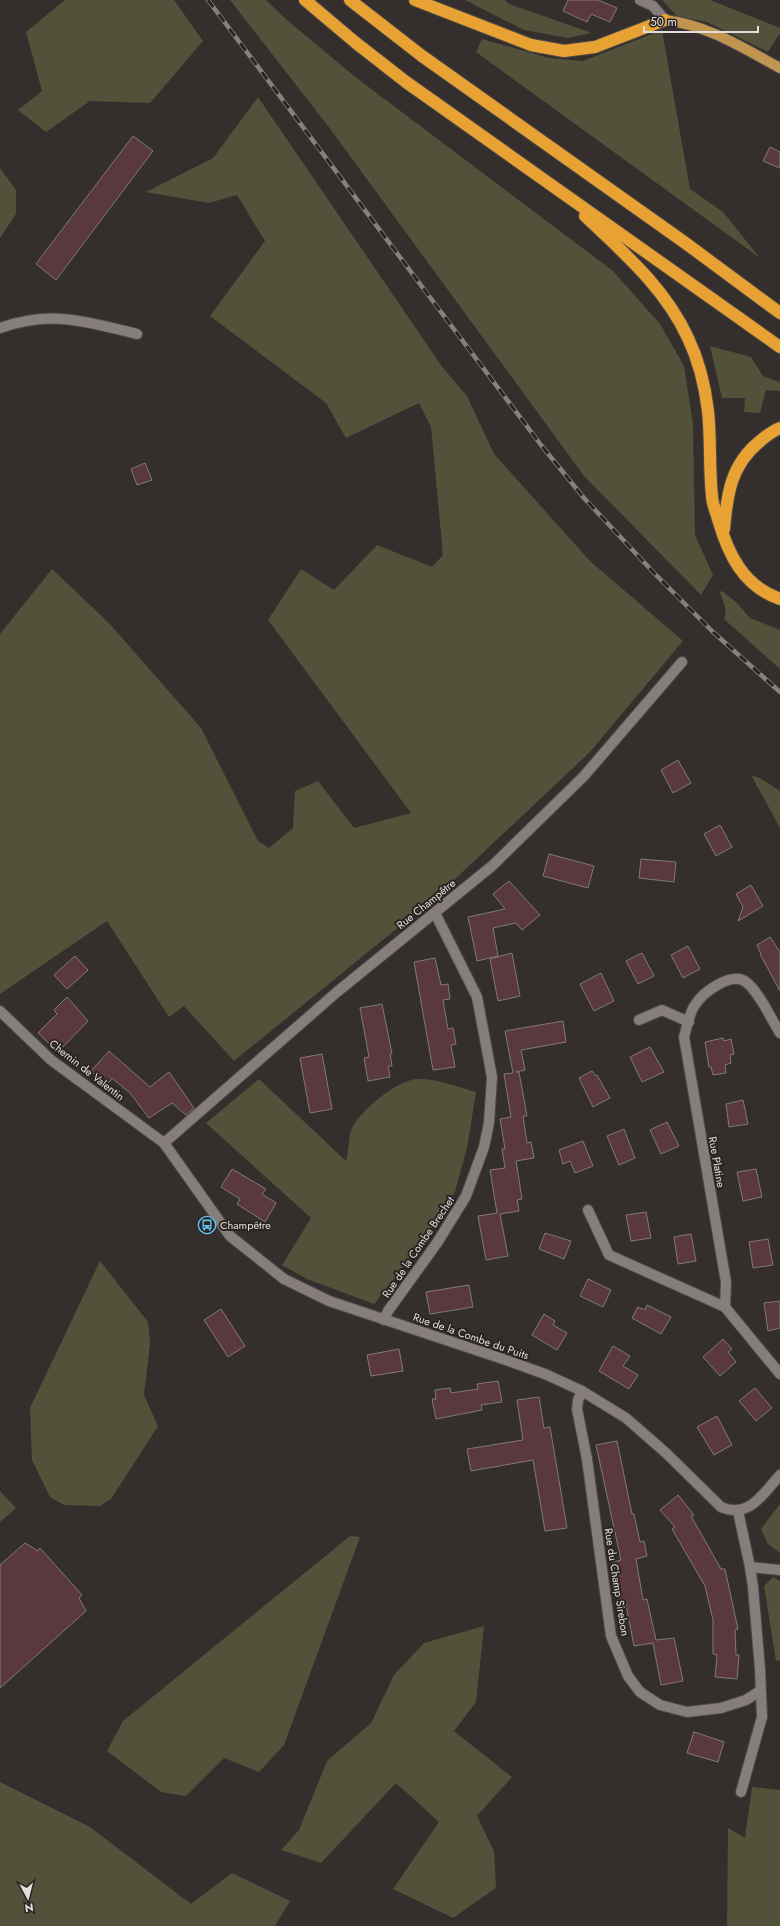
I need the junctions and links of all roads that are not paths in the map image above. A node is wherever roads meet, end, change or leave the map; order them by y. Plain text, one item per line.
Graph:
1 (305, 0) edge
2 (350, 0) edge
3 (415, 0) edge
4 (640, 0) edge
5 (665, 20) junction
6 (780, 68) edge
7 (554, 186) junction
8 (780, 313) edge
9 (0, 328) edge
10 (137, 334) dead end
11 (780, 348) edge
12 (780, 428) edge
13 (723, 536) junction
14 (780, 599) edge
15 (682, 662) dead end
16 (435, 913) junction
17 (0, 1011) edge
18 (639, 1020) dead end
19 (689, 1022) junction
20 (780, 1033) edge
21 (164, 1143) junction
22 (588, 1210) dead end
23 (725, 1307) junction
24 (384, 1320) junction
25 (780, 1374) edge
26 (582, 1391) junction
27 (780, 1475) edge
28 (738, 1511) junction
29 (750, 1567) junction
30 (780, 1570) edge
31 (760, 1691) junction
32 (741, 1792) dead end

1 - 7 highway
2 - 8 highway
3 - 5 highway
4 - 5 street
5 - 6 main road
7 - 11 highway
7 - 13 highway
9 - 10 street
12 - 13 highway
13 - 14 highway
15 - 16 street, Rue Champêtre
16 - 21 street, Rue Champêtre
16 - 24 street, Rue de la Combe Brechet
17 - 21 street, Chemin de Valentin
18 - 19 street
19 - 20 street, Rue Platine
19 - 23 street, Rue Platine
21 - 24 street, Rue de la Combe du Puits
22 - 23 street
23 - 25 street
24 - 26 street, Rue de la Combe du Puits
26 - 28 street, Rue de la Combe du Puits
26 - 31 street, Rue du Champ Sirebon
27 - 28 street
28 - 29 street
29 - 30 street
29 - 31 street
31 - 32 street

